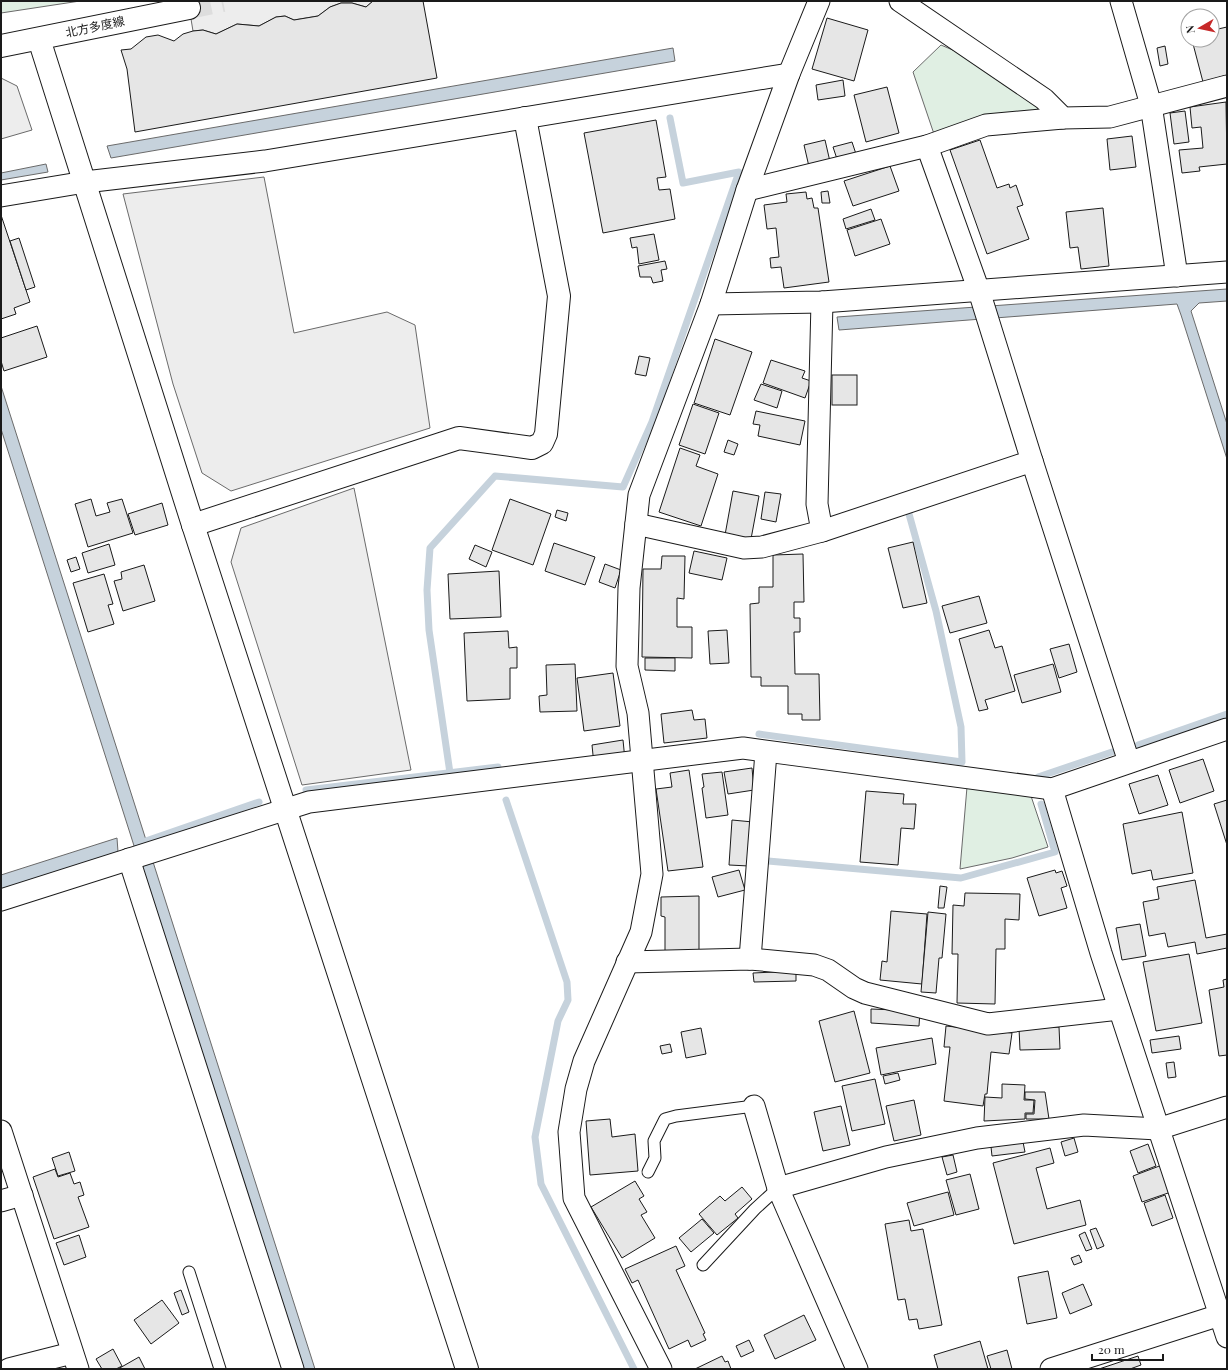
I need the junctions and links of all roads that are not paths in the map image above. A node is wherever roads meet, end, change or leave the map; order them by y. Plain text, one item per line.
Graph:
1 (819, 1) edge
2 (900, 1) edge
3 (1121, 1) edge
4 (189, 8) tunnel mouth
5 (39, 39) junction
6 (1, 46) edge
7 (788, 74) junction
8 (1227, 86) edge
9 (1151, 105) junction
10 (525, 118) junction
11 (1062, 118) junction
12 (927, 146) junction
13 (85, 182) junction
14 (747, 190) junction
15 (1, 196) edge
16 (1227, 272) edge
17 (1177, 276) junction
18 (980, 295) junction
19 (822, 302) junction
20 (712, 304) junction
21 (1032, 461) junction
22 (636, 524) junction
23 (193, 525) junction
24 (822, 531) junction
25 (1227, 730) edge
26 (766, 752) junction
27 (643, 760) junction
28 (1129, 762) junction
29 (1052, 789) junction
30 (286, 809) junction
31 (129, 859) junction
32 (1, 900) edge
33 (750, 959) junction
34 (627, 962) junction
35 (1119, 1009) junction
36 (754, 1106) joint
37 (1227, 1107) edge
38 (1158, 1129) junction
39 (1, 1131) edge
40 (648, 1172) dead end
41 (778, 1188) junction
42 (22, 1195) junction
43 (1, 1201) edge
44 (703, 1266) dead end
45 (189, 1272) dead end
46 (1220, 1315) junction
47 (1227, 1337) edge
48 (75, 1361) edge
49 (9, 1369) edge
50 (220, 1369) edge
51 (293, 1369) edge
52 (467, 1369) edge
53 (661, 1369) edge
54 (857, 1369) edge
55 (1051, 1369) edge

1 - 7 street
2 - 11 street
3 - 9 street
4 - 5 street, 北方多度線
5 - 6 street, 北方多度線
5 - 13 street
7 - 10 street
7 - 14 street
8 - 9 street
9 - 11 street
9 - 17 street
10 - 13 street
10 - 23 street
11 - 12 street
12 - 14 street
12 - 18 street
13 - 15 street
13 - 23 street
14 - 20 street
16 - 17 street
17 - 18 street
18 - 19 street
18 - 21 street
19 - 20 street
19 - 24 street
20 - 22 street
21 - 24 street
21 - 28 street
22 - 24 street
22 - 27 street
23 - 30 street
25 - 28 street
26 - 27 street
26 - 29 street
26 - 33 street
27 - 30 street
27 - 34 street
28 - 29 street
29 - 35 street
30 - 31 street
30 - 52 street
31 - 32 street
31 - 51 street
33 - 34 street
33 - 35 street
34 - 53 street
35 - 38 street
36 - 40 lane
36 - 41 street
37 - 38 street
38 - 41 street
38 - 46 street
39 - 42 street
41 - 44 lane
41 - 54 street
42 - 43 street
42 - 48 street
45 - 50 lane
46 - 47 street
46 - 55 street
48 - 49 street

